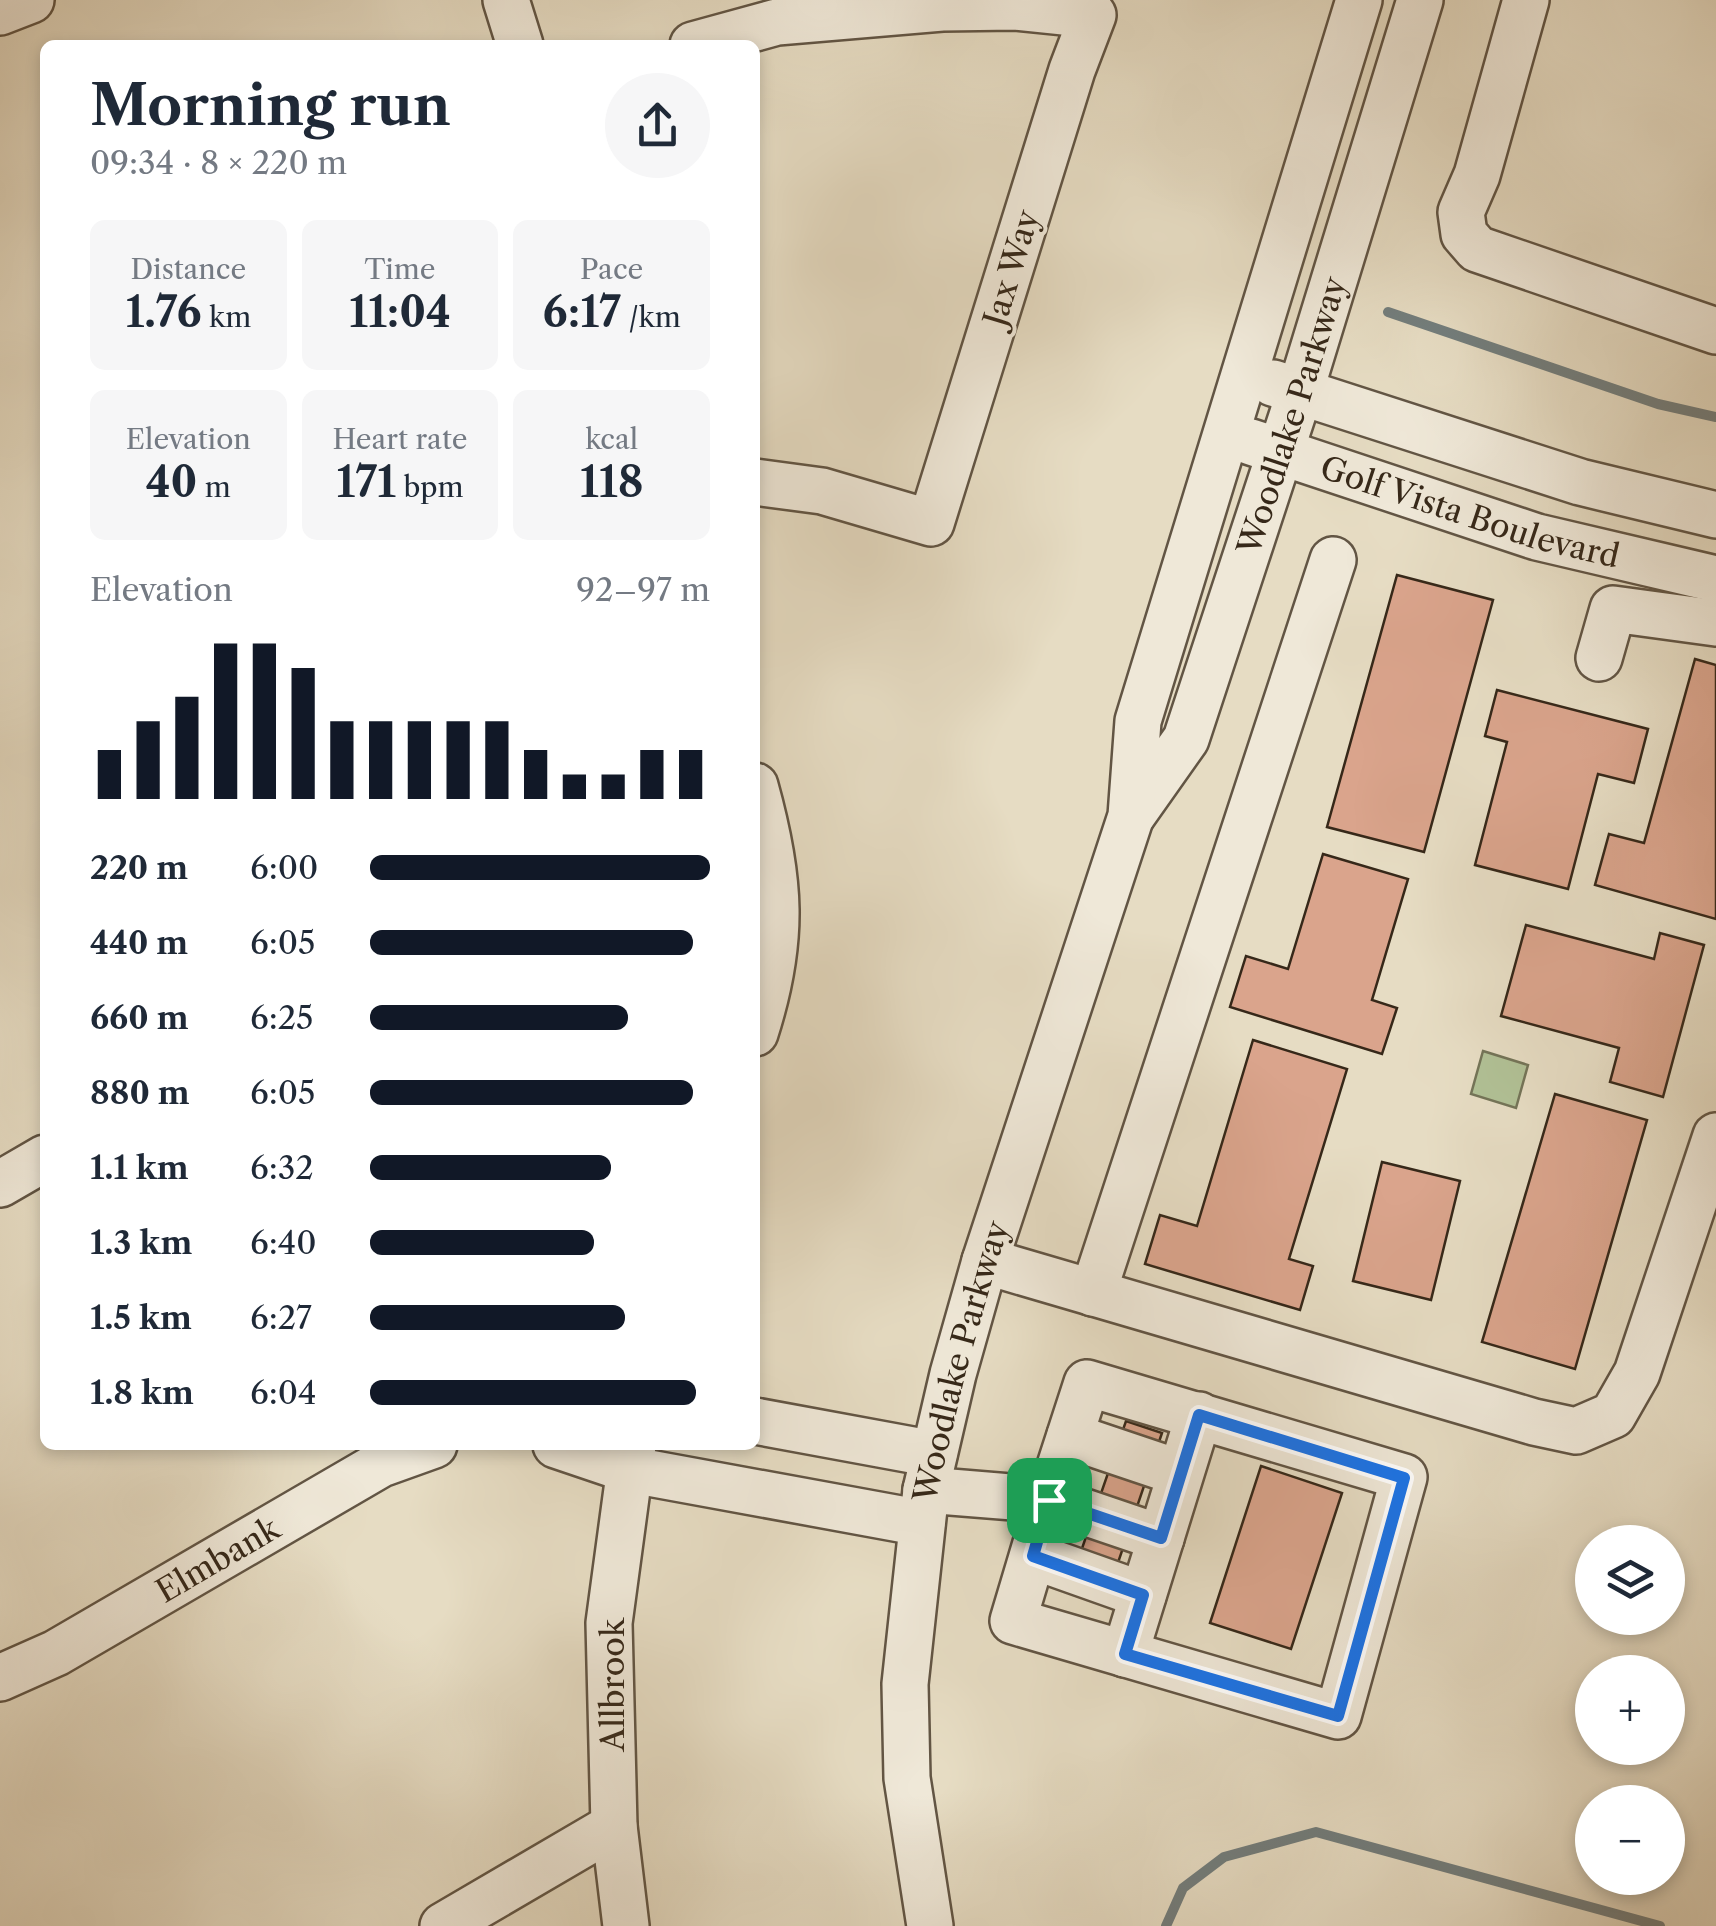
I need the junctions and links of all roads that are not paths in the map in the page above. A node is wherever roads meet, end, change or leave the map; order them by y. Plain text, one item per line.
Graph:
1 (31, 0) edge
2 (506, 0) edge
3 (1359, 0) edge
4 (1420, 0) edge
5 (1526, 0) edge
6 (0, 12) edge
7 (518, 40) edge
8 (710, 40) edge
9 (1716, 331) edge
10 (1244, 374) junction
11 (1300, 392) junction
12 (1225, 434) junction
13 (1280, 452) junction
14 (760, 483) edge
15 (1716, 515) edge
16 (1332, 560) dead end
17 (1716, 579) edge
18 (1716, 623) edge
19 (1599, 658) dead end
20 (760, 804) edge
21 (1132, 816) junction
22 (760, 1018) edge
23 (1716, 1136) edge
24 (40, 1161) edge
25 (0, 1184) edge
26 (985, 1261) junction
27 (1093, 1293) junction
28 (1199, 1415) junction
29 (760, 1423) edge
30 (1070, 1436) junction
31 (420, 1450) edge
32 (587, 1450) edge
33 (630, 1457) edge
34 (1180, 1473) junction
35 (927, 1489) junction
36 (1049, 1500) junction
37 (1161, 1538) junction
38 (1033, 1556) junction
39 (1143, 1595) junction
40 (1125, 1654) junction
41 (0, 1678) edge
42 (614, 1826) junction
43 (443, 1926) edge
44 (626, 1926) edge
45 (930, 1926) edge

1 - 6 street
2 - 7 street
3 - 10 street, Woodlake Parkway
4 - 11 street, Woodlake Parkway
5 - 9 street
8 - 14 street, Jax Way
10 - 11 street, Golf Vista Boulevard
10 - 12 street, Woodlake Parkway
11 - 13 street, Woodlake Parkway
11 - 15 street, Golf Vista Boulevard
12 - 13 street, Golf Vista Boulevard
12 - 21 street, Woodlake Parkway
13 - 17 street, Golf Vista Boulevard
13 - 21 street, Woodlake Parkway
16 - 27 street
18 - 19 street
20 - 22 street
21 - 26 street, Woodlake Parkway
23 - 27 street
24 - 25 street
26 - 27 street
26 - 35 street, Woodlake Parkway
28 - 30 street
28 - 34 street
28 - 40 street
29 - 35 street
30 - 34 street
30 - 36 street
31 - 41 street, Elmbank
32 - 33 street
33 - 35 street
33 - 42 street, Allbrook
34 - 37 street
35 - 36 street
35 - 45 street, Woodlake Parkway
36 - 37 street
36 - 38 street
37 - 39 street
38 - 39 street
38 - 40 street
39 - 40 street
42 - 43 street
42 - 44 street, Allbrook

